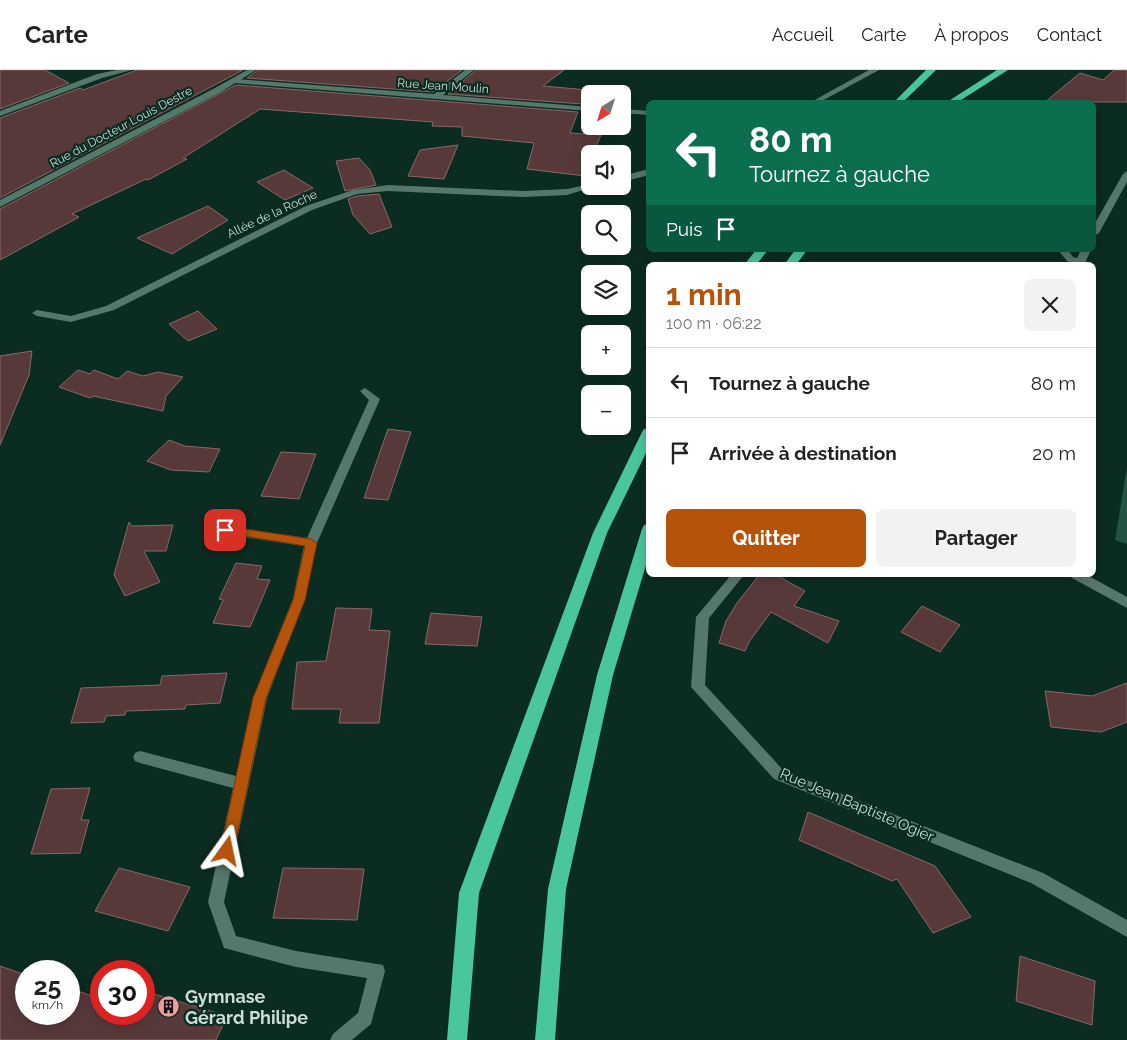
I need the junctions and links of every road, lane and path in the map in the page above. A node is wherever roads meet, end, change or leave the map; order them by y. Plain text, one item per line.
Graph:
1 (128, 70) edge
2 (252, 70) edge
3 (470, 70) edge
4 (875, 70) edge
5 (931, 70) edge
6 (1003, 70) edge
7 (235, 81) junction
8 (434, 98) junction
9 (819, 100) edge
10 (900, 100) edge
11 (955, 100) edge
12 (581, 108) edge
13 (631, 112) edge
14 (646, 113) edge
15 (0, 114) edge
16 (646, 173) edge
17 (1127, 174) edge
18 (631, 177) edge
19 (581, 189) edge
20 (0, 204) edge
21 (1096, 229) edge
22 (760, 252) edge
23 (1065, 252) edge
24 (752, 262) edge
25 (1076, 262) edge
26 (37, 313) dead end
27 (365, 391) dead end
28 (646, 438) edge
29 (225, 530) dead end
30 (646, 538) edge
31 (311, 543) junction
32 (736, 577) edge
33 (1080, 577) edge
34 (1127, 603) edge
35 (140, 757) dead end
36 (241, 784) junction
37 (1127, 930) edge
38 (339, 1040) edge
39 (457, 1040) edge
40 (545, 1040) edge

1 - 15 street
2 - 7 street, Rue du Docteur Louis Destre
3 - 8 street
4 - 9 street
5 - 10 highway
6 - 11 highway
7 - 8 street, Rue Jean Moulin
7 - 20 street, Rue du Docteur Louis Destre
8 - 12 street, Rue Jean Moulin
13 - 14 street
16 - 18 street
17 - 21 street
19 - 26 street, Allée de la Roche
22 - 24 highway
23 - 25 street
27 - 31 street
28 - 39 highway
29 - 31 street
30 - 40 highway
31 - 36 street
32 - 37 street, Rue Jean Baptiste Ogier
33 - 34 street
35 - 36 street
36 - 38 street

